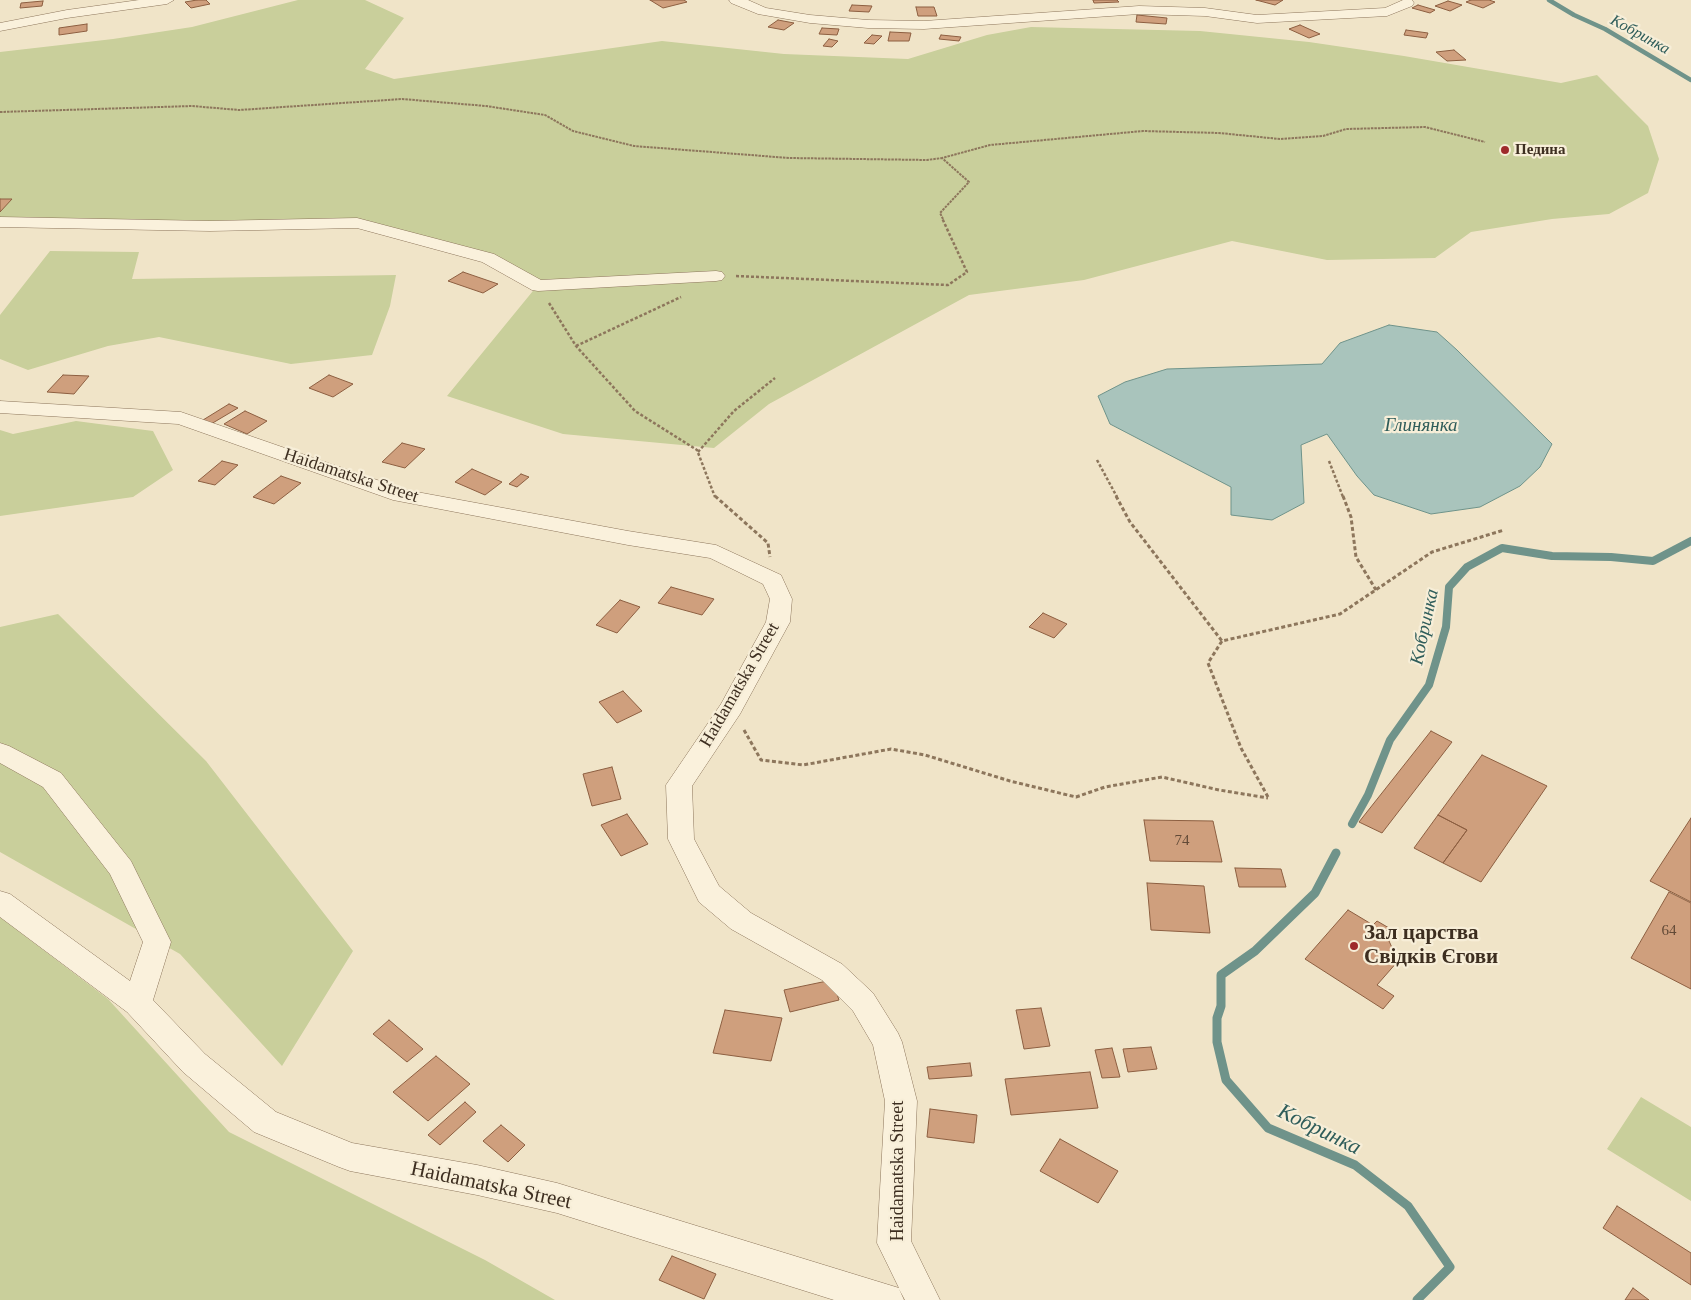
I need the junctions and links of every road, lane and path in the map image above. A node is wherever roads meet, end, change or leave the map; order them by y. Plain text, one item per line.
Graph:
1 (166, 0) edge
2 (736, 0) edge
3 (1374, 0) edge
4 (1412, 2) edge
5 (0, 27) edge
6 (0, 112) edge
7 (1485, 142) dead end
8 (942, 158) junction
9 (0, 222) edge
10 (716, 276) joint
11 (538, 286) junction
12 (687, 294) dead end
13 (576, 346) junction
14 (775, 378) dead end
15 (0, 407) edge
16 (698, 452) junction
17 (1097, 460) dead end
18 (1329, 461) dead end
19 (1504, 530) dead end
20 (773, 580) junction
21 (1376, 590) junction
22 (1222, 641) junction
23 (731, 708) junction
24 (0, 752) edge
25 (0, 902) edge
26 (137, 1003) junction
27 (887, 1300) edge
28 (923, 1300) edge

1 - 5 street
2 - 4 street
3 - 4 street
6 - 8 path
7 - 8 path
8 - 10 path
9 - 11 street
10 - 11 street
11 - 13 path
12 - 13 path
13 - 16 path
14 - 16 path
15 - 20 street, Haidamatska Street
16 - 20 path
17 - 22 path
18 - 21 path
19 - 21 path
20 - 23 street, Haidamatska Street
21 - 22 path
22 - 23 path
23 - 28 street, Haidamatska Street
24 - 26 street
25 - 26 street, Haidamatska Street
26 - 27 street, Haidamatska Street

